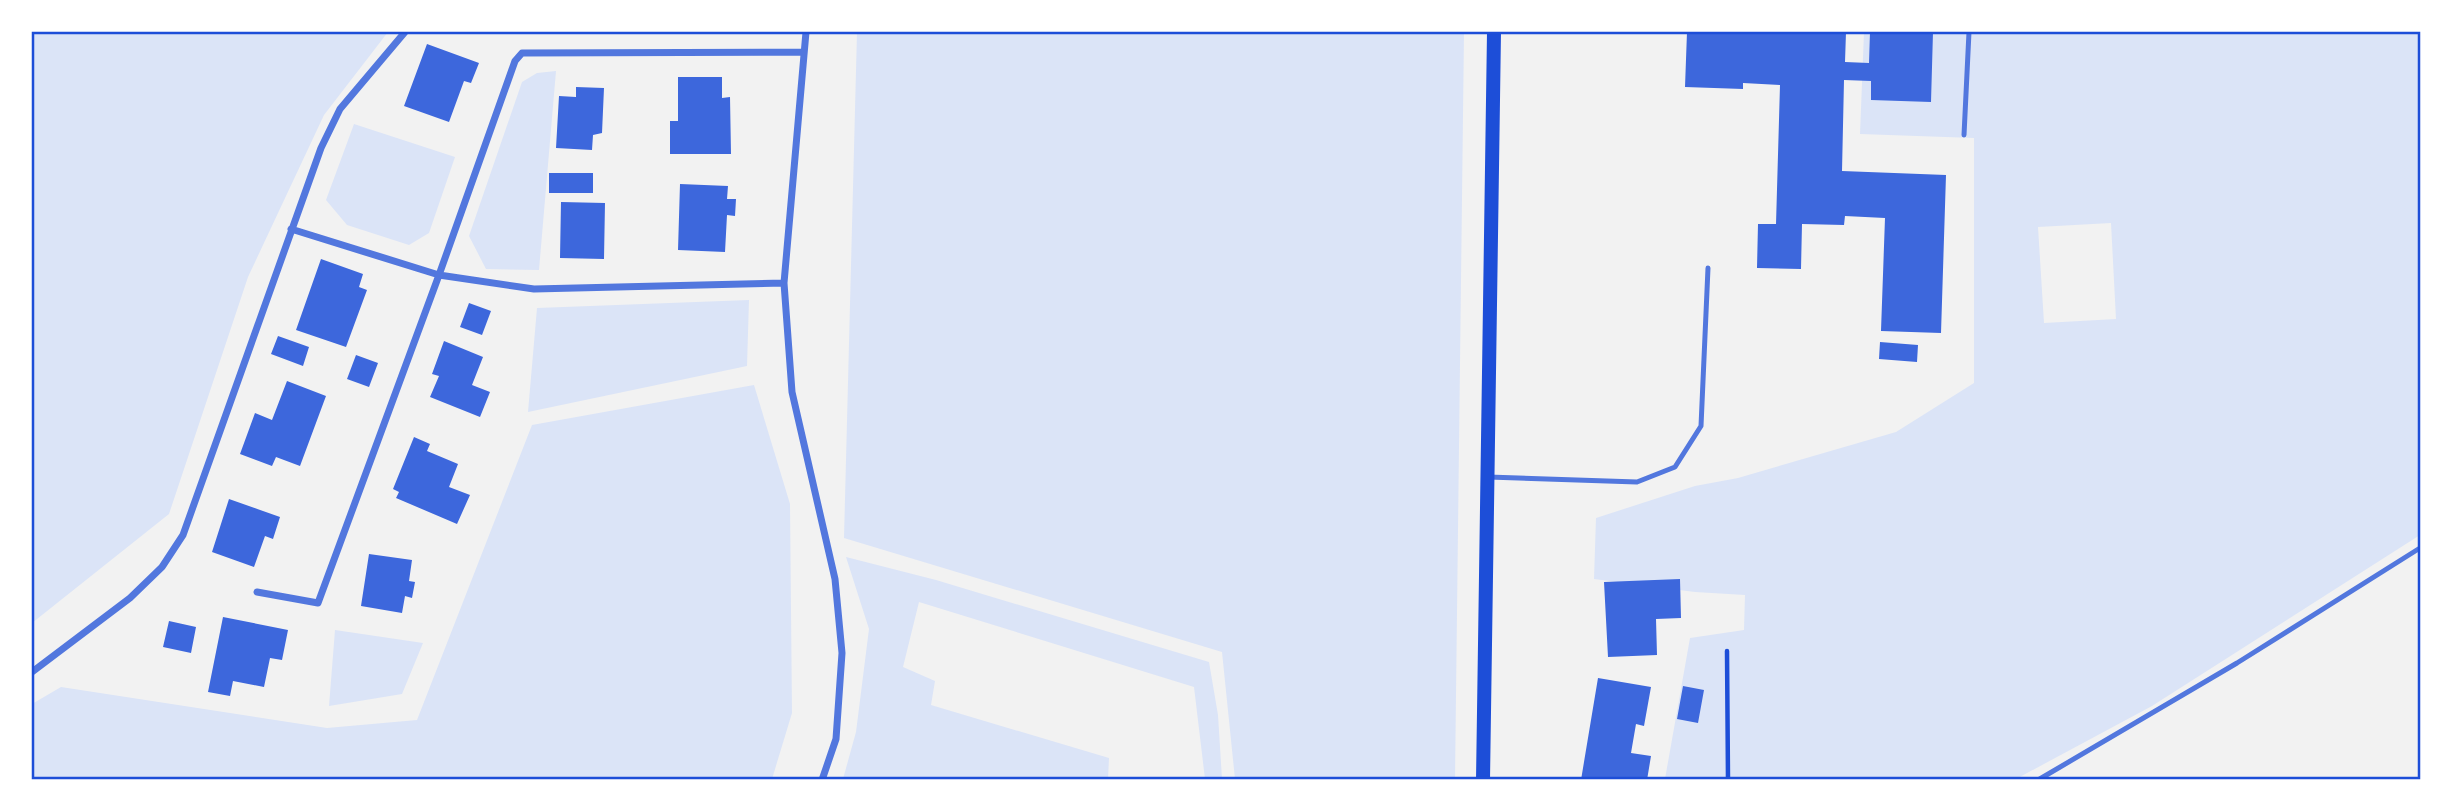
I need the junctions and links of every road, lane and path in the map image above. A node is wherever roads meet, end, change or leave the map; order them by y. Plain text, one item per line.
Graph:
1 (405, 32) edge
2 (806, 32) edge
3 (1494, 32) edge
4 (1969, 32) edge
5 (804, 52) junction
6 (1964, 135) dead end
7 (292, 229) junction
8 (1709, 268) dead end
9 (439, 275) junction
10 (784, 283) junction
11 (1488, 477) junction
12 (2420, 548) edge
13 (257, 592) dead end
14 (1727, 650) dead end
15 (32, 672) edge
16 (822, 779) edge
17 (1483, 779) edge
18 (1728, 779) edge
19 (2038, 779) edge

1 - 7 street
2 - 5 street
3 - 11 main road
4 - 6 lane
5 - 9 street
5 - 10 street
7 - 9 street
7 - 15 street
8 - 11 lane
9 - 10 street
9 - 13 street
10 - 16 street
11 - 17 main road
12 - 19 lane
14 - 18 path

